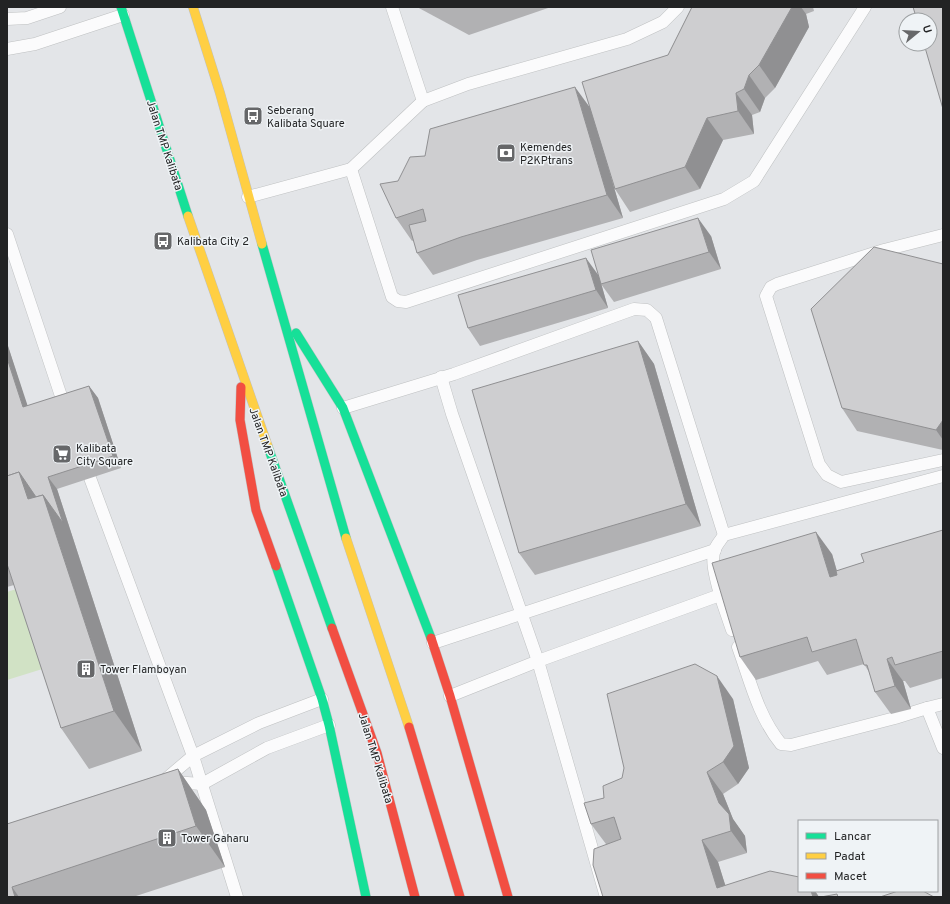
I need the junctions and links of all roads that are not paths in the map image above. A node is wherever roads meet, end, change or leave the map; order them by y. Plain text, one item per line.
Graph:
1 (60, 7) edge
2 (192, 7) edge
3 (392, 7) edge
4 (678, 7) edge
5 (865, 7) edge
6 (122, 11) edge
7 (7, 19) edge
8 (7, 49) edge
9 (423, 101) junction
10 (350, 169) junction
11 (248, 197) junction
12 (7, 234) edge
13 (943, 235) edge
14 (282, 312) junction
15 (242, 376) junction
16 (441, 377) junction
17 (65, 408) edge
18 (343, 408) junction
19 (943, 460) edge
20 (943, 476) edge
21 (90, 478) edge
22 (724, 535) junction
23 (715, 550) junction
24 (720, 595) junction
25 (521, 614) junction
26 (433, 643) junction
27 (538, 661) junction
28 (450, 696) junction
29 (322, 699) junction
30 (943, 704) edge
31 (927, 708) junction
32 (329, 725) junction
33 (943, 748) edge
34 (192, 756) junction
35 (202, 784) junction
36 (237, 897) edge
37 (366, 897) edge
38 (415, 897) edge
39 (460, 897) edge
40 (508, 897) edge
41 (606, 897) edge

1 - 7 lane
2 - 11 main road
3 - 9 lane
4 - 9 lane
5 - 10 lane
6 - 8 lane
6 - 15 main road, Jalan TMP Kalibata
9 - 10 lane
10 - 11 lane
11 - 14 main road
12 - 17 lane
13 - 19 lane
14 - 18 main road
14 - 39 main road
15 - 29 main road
15 - 38 main road, Jalan TMP Kalibata
16 - 18 lane
16 - 22 lane
16 - 25 lane
18 - 26 main road
20 - 22 lane
21 - 34 lane
22 - 23 lane
23 - 24 lane
23 - 25 lane
24 - 27 lane
24 - 31 lane
25 - 26 lane
25 - 27 lane
26 - 28 main road
27 - 28 lane
27 - 41 lane
28 - 40 main road
29 - 32 main road
29 - 34 lane
30 - 31 lane
31 - 33 lane
32 - 35 lane
32 - 37 main road
34 - 35 lane
34 - 35 lane
35 - 36 lane

